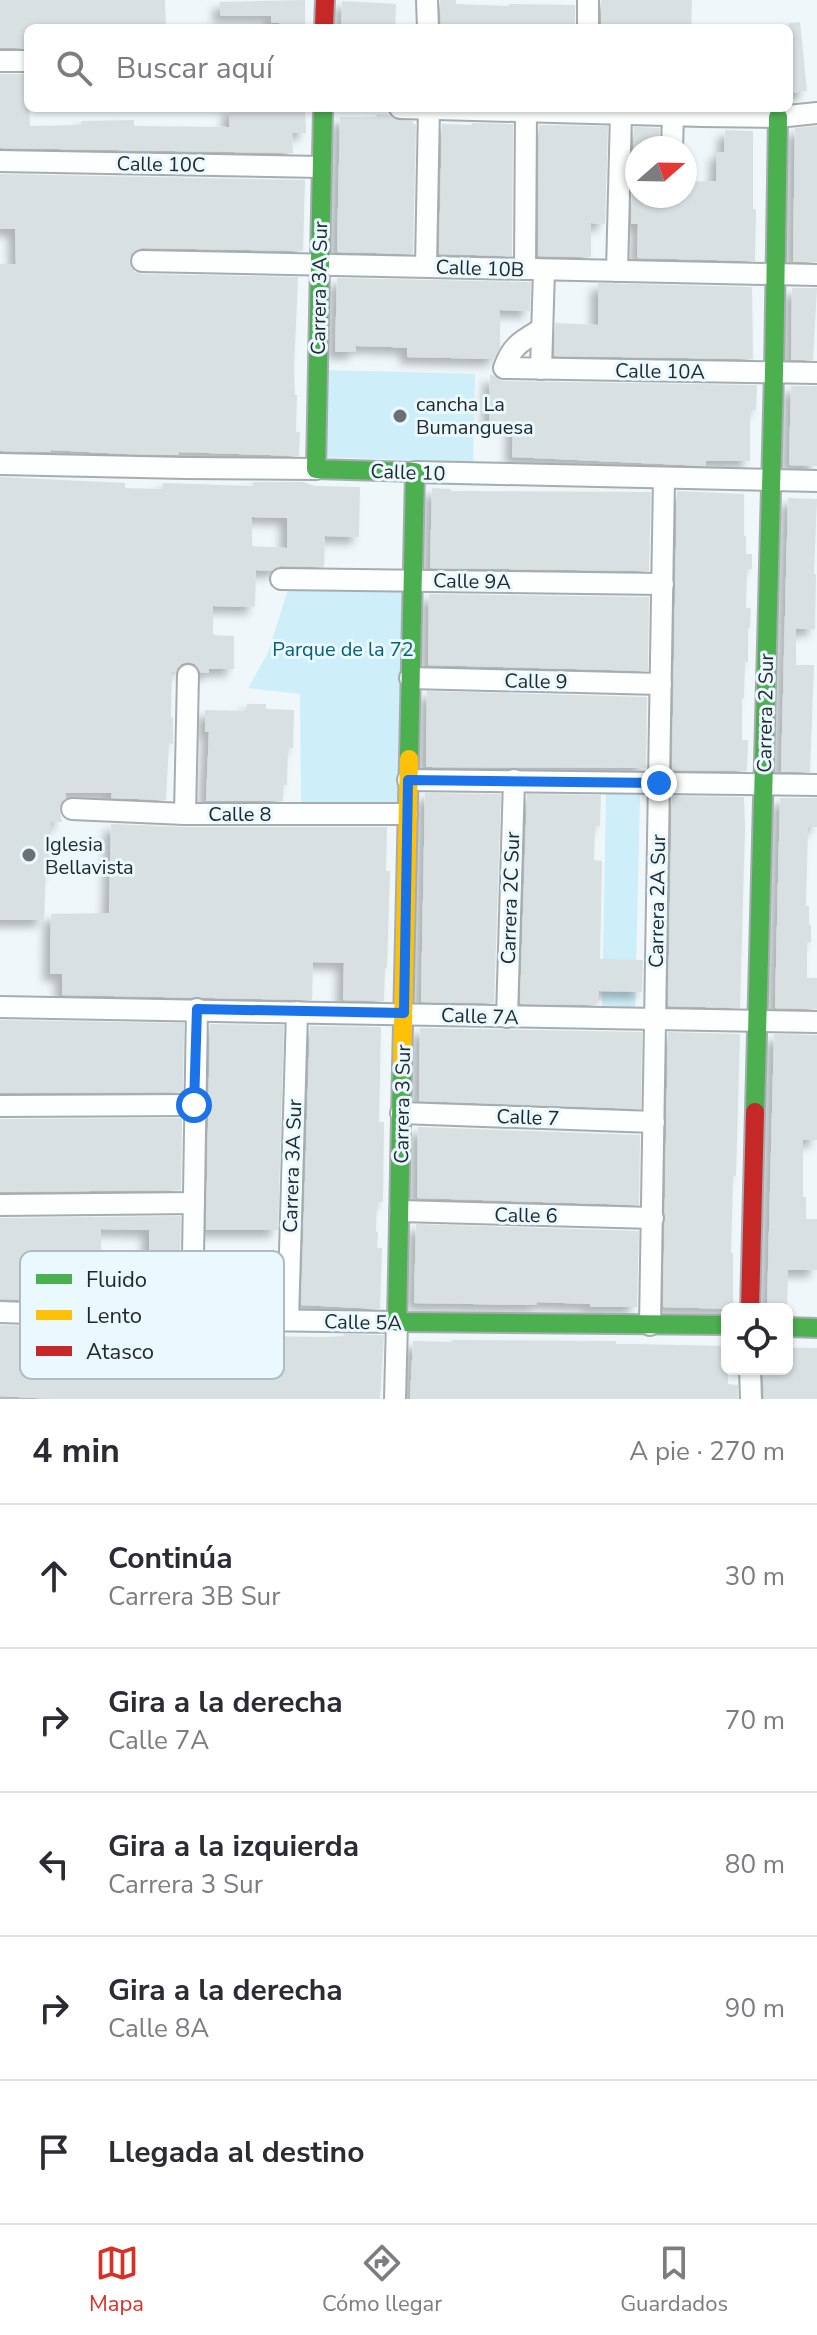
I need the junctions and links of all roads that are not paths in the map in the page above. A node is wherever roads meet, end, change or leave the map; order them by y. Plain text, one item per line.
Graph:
1 (325, 0) edge
2 (427, 0) edge
3 (588, 0) edge
4 (324, 24) edge
5 (428, 24) edge
6 (588, 24) edge
7 (0, 61) edge
8 (24, 61) edge
9 (323, 112) edge
10 (429, 112) edge
11 (526, 112) edge
12 (610, 112) edge
13 (621, 113) junction
14 (817, 113) edge
15 (673, 116) junction
16 (778, 117) junction
17 (672, 136) edge
18 (625, 140) edge
19 (0, 161) edge
20 (321, 167) junction
21 (625, 202) edge
22 (142, 261) dead end
23 (320, 265) junction
24 (426, 266) junction
25 (535, 269) junction
26 (617, 271) junction
27 (775, 274) junction
28 (817, 275) edge
29 (542, 329) junction
30 (541, 369) junction
31 (774, 372) junction
32 (817, 373) edge
33 (0, 464) edge
34 (316, 469) junction
35 (415, 472) junction
36 (664, 478) junction
37 (771, 480) junction
38 (817, 481) edge
39 (281, 579) dead end
40 (412, 581) junction
41 (663, 584) junction
42 (188, 675) dead end
43 (410, 678) junction
44 (661, 684) junction
45 (408, 780) junction
46 (514, 780) junction
47 (659, 783) junction
48 (763, 785) junction
49 (817, 785) edge
50 (72, 809) dead end
51 (185, 814) junction
52 (407, 814) junction
53 (0, 1007) edge
54 (197, 1009) junction
55 (297, 1012) junction
56 (404, 1013) junction
57 (507, 1017) junction
58 (656, 1020) junction
59 (756, 1021) junction
60 (817, 1022) edge
61 (194, 1105) junction
62 (0, 1106) edge
63 (401, 1113) junction
64 (654, 1122) junction
65 (194, 1203) junction
66 (0, 1205) edge
67 (400, 1211) junction
68 (653, 1218) junction
69 (193, 1251) edge
70 (750, 1303) edge
71 (0, 1312) edge
72 (20, 1313) edge
73 (284, 1320) edge
74 (288, 1320) junction
75 (397, 1322) junction
76 (650, 1325) junction
77 (721, 1325) edge
78 (793, 1327) edge
79 (817, 1328) edge
80 (750, 1375) edge
81 (395, 1399) edge
82 (751, 1399) edge

1 - 4 street
2 - 5 street
3 - 6 street
7 - 8 street
9 - 20 street, Carrera 3A Sur
10 - 24 street
11 - 25 street
12 - 13 street
13 - 15 street
13 - 18 street
14 - 16 street
15 - 16 street
15 - 17 street
16 - 27 street, Carrera 2 Sur
19 - 20 street, Calle 10C
20 - 23 street, Carrera 3A Sur
21 - 26 street
22 - 23 street, Calle 10B
23 - 24 street, Calle 10B
23 - 34 street, Carrera 3A Sur
24 - 25 street, Calle 10B
25 - 26 street, Calle 10B
25 - 29 street
26 - 27 street, Calle 10B
27 - 28 street, Calle 10B
27 - 31 street, Carrera 2 Sur
29 - 30 street
29 - 30 street, Calle 10A
30 - 31 street, Calle 10A
31 - 32 street, Calle 10A
31 - 37 street, Carrera 2 Sur
33 - 34 street, Calle 10
34 - 35 street, Calle 10
35 - 36 street, Calle 10
35 - 40 street, Carrera 3 Sur
36 - 37 street, Calle 10
36 - 41 street, Carrera 2A Sur
37 - 38 street, Calle 10
37 - 48 street, Carrera 2 Sur
39 - 40 street, Calle 9A
40 - 41 street, Calle 9A
40 - 43 street, Carrera 3 Sur
41 - 44 street, Carrera 2A Sur
42 - 51 street
43 - 44 street, Calle 9
43 - 45 street, Carrera 3 Sur
44 - 47 street, Carrera 2A Sur
45 - 46 street
45 - 52 street, Carrera 3 Sur
46 - 47 street
46 - 57 street, Carrera 2C Sur
47 - 48 street
47 - 58 street, Carrera 2A Sur
48 - 49 street
48 - 59 street, Carrera 2 Sur
50 - 51 street, Calle 8
51 - 52 street, Calle 8
52 - 56 street, Carrera 3 Sur
53 - 54 street, Calle 7A
54 - 55 street, Calle 7A
54 - 61 street
55 - 56 street, Calle 7A
55 - 74 street, Carrera 3A Sur
56 - 57 street, Calle 7A
56 - 63 street, Carrera 3 Sur
57 - 58 street, Calle 7A
58 - 59 street, Calle 7A
58 - 64 street, Carrera 2A Sur
59 - 60 street, Calle 7A
59 - 70 street, Carrera 2 Sur
61 - 62 street
61 - 65 street
63 - 64 street, Calle 7
63 - 67 street, Carrera 3 Sur
64 - 68 street, Carrera 2A Sur
65 - 66 street
65 - 69 street
67 - 68 street, Calle 6
67 - 75 street, Carrera 3 Sur
68 - 76 street, Carrera 2A Sur
71 - 72 street, Calle 5A
73 - 74 street, Calle 5A
74 - 75 street, Calle 5A
75 - 76 street, Calle 5A
75 - 81 street, Carrera 3 Sur
76 - 77 street, Calle 5A
78 - 79 street
80 - 82 street

